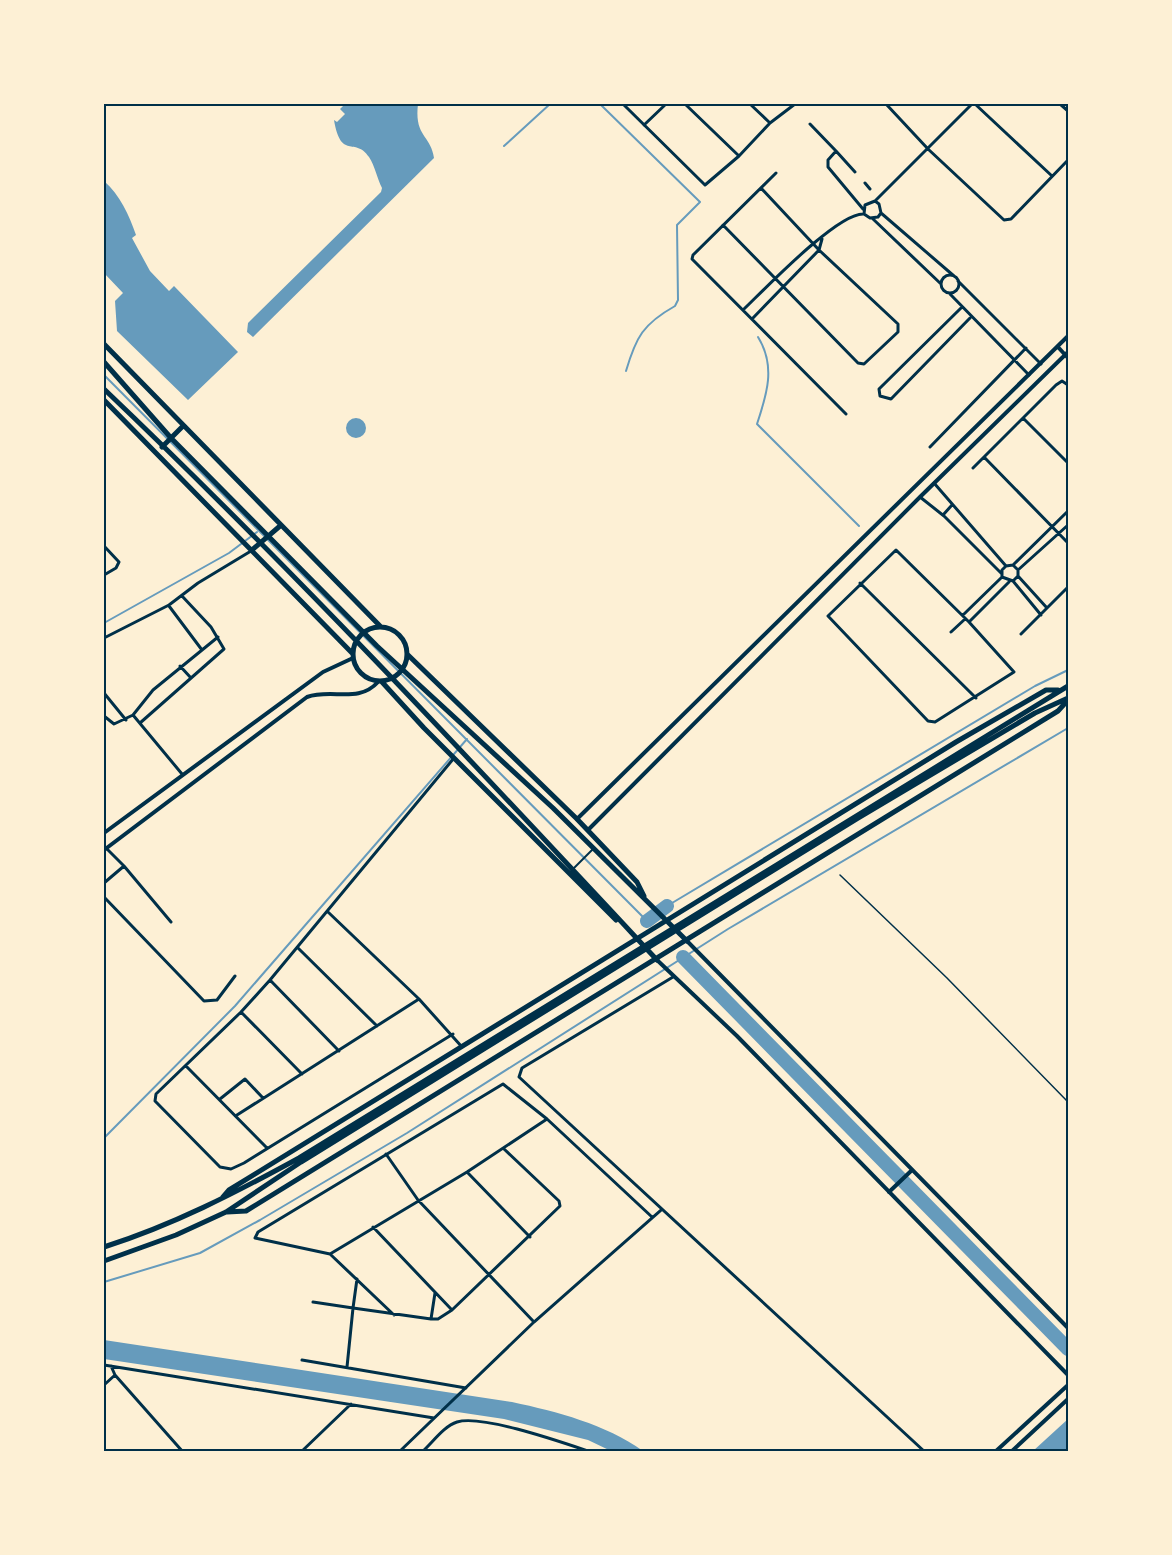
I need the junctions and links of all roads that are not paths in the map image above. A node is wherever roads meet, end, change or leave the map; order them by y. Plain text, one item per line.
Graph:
1 (623, 104) edge
2 (666, 104) edge
3 (685, 104) edge
4 (750, 104) edge
5 (795, 104) edge
6 (886, 104) edge
7 (973, 104) edge
8 (1060, 104) edge
9 (1068, 111) edge
10 (770, 123) junction
11 (810, 124) dead end
12 (644, 125) junction
13 (928, 148) junction
14 (836, 152) junction
15 (739, 156) junction
16 (1068, 159) edge
17 (776, 172) dead end
18 (855, 172) dead end
19 (1052, 176) junction
20 (865, 183) dead end
21 (761, 188) junction
22 (870, 189) dead end
23 (875, 201) junction
24 (864, 211) junction
25 (881, 213) junction
26 (873, 219) junction
27 (723, 225) junction
28 (822, 239) junction
29 (813, 243) junction
30 (819, 250) junction
31 (954, 276) junction
32 (776, 278) junction
33 (958, 281) junction
34 (940, 284) junction
35 (784, 285) junction
36 (950, 294) junction
37 (961, 308) junction
38 (743, 310) junction
39 (970, 318) junction
40 (752, 319) junction
41 (1068, 336) edge
42 (104, 344) edge
43 (1058, 347) junction
44 (1026, 348) junction
45 (1067, 355) edge
46 (1015, 359) junction
47 (104, 362) edge
48 (1041, 364) junction
49 (1029, 375) junction
50 (1068, 385) edge
51 (104, 389) edge
52 (104, 400) edge
53 (846, 414) dead end
54 (1023, 418) junction
55 (182, 427) junction
56 (930, 447) dead end
57 (157, 453) junction
58 (984, 457) junction
59 (1068, 463) edge
60 (973, 468) dead end
61 (934, 483) junction
62 (920, 497) junction
63 (952, 505) junction
64 (1068, 511) edge
65 (943, 515) junction
66 (966, 522) junction
67 (1068, 525) edge
68 (280, 526) junction
69 (1053, 527) junction
70 (958, 529) junction
71 (1059, 534) junction
72 (1068, 543) edge
73 (104, 546) edge
74 (250, 548) junction
75 (1013, 565) junction
76 (1006, 566) junction
77 (1018, 570) junction
78 (104, 575) edge
79 (1002, 575) junction
80 (1018, 576) junction
81 (1011, 581) junction
82 (860, 583) junction
83 (1068, 587) edge
84 (182, 596) junction
85 (169, 605) junction
86 (1048, 609) junction
87 (1041, 615) junction
88 (964, 617) junction
89 (969, 622) junction
90 (381, 627) junction
91 (951, 632) dead end
92 (1021, 634) dead end
93 (218, 637) junction
94 (104, 638) edge
95 (202, 650) junction
96 (407, 654) junction
97 (353, 656) junction
98 (180, 666) junction
99 (191, 678) junction
100 (380, 682) junction
101 (1068, 686) edge
102 (1058, 690) junction
103 (104, 693) edge
104 (976, 698) junction
105 (1068, 699) edge
106 (133, 715) junction
107 (104, 716) edge
108 (126, 720) junction
109 (140, 723) junction
110 (453, 757) junction
111 (182, 774) junction
112 (577, 819) junction
113 (588, 830) junction
114 (104, 833) edge
115 (104, 848) edge
116 (591, 851) junction
117 (124, 866) junction
118 (576, 867) junction
119 (840, 875) dead end
120 (104, 883) edge
121 (104, 897) edge
122 (647, 902) junction
123 (713, 907) junction
124 (328, 912) junction
125 (666, 921) junction
126 (171, 922) dead end
127 (623, 923) junction
128 (638, 939) junction
129 (687, 941) junction
130 (298, 948) junction
131 (657, 960) junction
132 (235, 976) dead end
133 (672, 976) junction
134 (600, 977) junction
135 (270, 980) junction
136 (419, 999) junction
137 (241, 1012) junction
138 (377, 1026) junction
139 (453, 1034) junction
140 (462, 1047) junction
141 (339, 1051) junction
142 (186, 1066) junction
143 (302, 1074) junction
144 (220, 1099) junction
145 (264, 1099) junction
146 (1068, 1102) edge
147 (237, 1115) junction
148 (547, 1119) junction
149 (267, 1148) junction
150 (504, 1149) junction
151 (386, 1154) junction
152 (467, 1172) junction
153 (909, 1172) junction
154 (889, 1192) junction
155 (418, 1200) junction
156 (220, 1201) junction
157 (661, 1210) junction
158 (226, 1212) junction
159 (652, 1217) junction
160 (373, 1227) junction
161 (530, 1237) junction
162 (104, 1247) edge
163 (330, 1254) junction
164 (104, 1262) edge
165 (489, 1275) junction
166 (357, 1279) junction
167 (435, 1293) junction
168 (313, 1302) dead end
169 (354, 1308) junction
170 (452, 1310) junction
171 (394, 1315) junction
172 (431, 1319) junction
173 (534, 1322) junction
174 (1068, 1328) edge
175 (302, 1360) dead end
176 (104, 1365) edge
177 (111, 1365) junction
178 (347, 1368) junction
179 (115, 1375) junction
180 (1068, 1375) edge
181 (104, 1385) edge
182 (1068, 1385) edge
183 (466, 1388) junction
184 (1068, 1399) edge
185 (351, 1404) junction
186 (434, 1418) junction
187 (183, 1452) edge
188 (301, 1452) edge
189 (399, 1452) edge
190 (422, 1452) edge
191 (591, 1452) edge
192 (925, 1452) edge
193 (995, 1452) edge
194 (1011, 1452) edge

1 - 12 street
2 - 12 street
3 - 15 street
4 - 10 street
5 - 10 street
6 - 13 street
7 - 13 street
7 - 19 street
8 - 9 street
10 - 15 street
11 - 14 street
12 - 15 street
13 - 19 street
13 - 23 street
14 - 18 street
14 - 24 street
16 - 19 street
17 - 21 street
20 - 22 street
21 - 27 street
21 - 29 street
23 - 24 street
23 - 25 street
24 - 26 street
24 - 28 street
25 - 26 street
25 - 31 street
26 - 34 street
27 - 32 street
27 - 38 street
28 - 29 street
28 - 30 street
29 - 30 street
29 - 32 street
30 - 35 street
30 - 35 street
31 - 33 street
31 - 34 street
32 - 35 street
32 - 38 street
33 - 36 street
33 - 44 street
34 - 36 street
35 - 40 street
36 - 37 street
37 - 39 street
37 - 39 street
38 - 40 street
39 - 46 street
40 - 53 street
41 - 43 street
42 - 55 highway
43 - 45 street
43 - 48 street
44 - 46 street
44 - 48 street
45 - 61 street
46 - 49 street
46 - 56 street
47 - 116 highway
48 - 49 street
49 - 112 street
50 - 54 street
51 - 118 highway
52 - 57 highway
54 - 58 street
54 - 59 street
55 - 57 highway
55 - 68 highway
57 - 74 highway
58 - 60 street
58 - 69 street
61 - 62 street
61 - 63 street
62 - 65 street
62 - 113 street
63 - 65 street
63 - 66 street
64 - 69 street
65 - 70 street
66 - 70 street
66 - 76 street
67 - 71 street
68 - 74 highway
68 - 90 highway
69 - 71 street
69 - 75 street
70 - 79 street
71 - 72 street
71 - 77 street
73 - 78 street
74 - 84 street
74 - 97 highway
75 - 76 street
75 - 77 street
76 - 79 street
77 - 80 street
79 - 81 street
79 - 88 street
80 - 81 street
80 - 86 street
81 - 87 street
81 - 89 street
82 - 88 street
82 - 104 street
82 - 104 street
83 - 86 street
84 - 85 street
84 - 93 street
85 - 94 street
85 - 95 street
86 - 87 street
87 - 92 street
88 - 89 street
88 - 91 street
89 - 104 street
90 - 96 highway
90 - 97 highway
93 - 95 street
93 - 99 street
95 - 98 street
96 - 100 highway
96 - 112 highway
97 - 100 highway
97 - 111 street
98 - 99 street
98 - 106 street
99 - 109 street
100 - 110 highway
100 - 115 street
101 - 102 highway
102 - 123 highway
102 - 125 highway
103 - 108 street
105 - 123 highway
105 - 129 highway
106 - 108 street
106 - 109 street
107 - 108 street
109 - 111 street
110 - 124 street
110 - 127 highway
111 - 114 street
112 - 113 highway
113 - 122 highway
115 - 117 street
116 - 118 street
116 - 122 highway
117 - 120 street
117 - 126 street
118 - 127 highway
119 - 146 lane
121 - 132 street
122 - 125 highway
123 - 134 highway
124 - 130 street
124 - 136 street
125 - 128 highway
125 - 129 highway
127 - 128 highway
128 - 131 highway
128 - 140 highway
129 - 131 highway
129 - 153 street
130 - 135 street
130 - 138 street
131 - 133 street
131 - 158 highway
133 - 154 street
133 - 157 street
134 - 156 highway
134 - 158 highway
135 - 137 street
135 - 141 street
136 - 138 street
136 - 139 street
137 - 142 street
137 - 143 street
138 - 141 street
139 - 140 street
139 - 149 street
140 - 156 highway
141 - 143 street
142 - 144 street
142 - 149 street
143 - 145 street
144 - 145 street
144 - 147 street
145 - 147 street
147 - 149 street
148 - 150 street
148 - 151 street
148 - 159 street
150 - 152 street
150 - 161 street
151 - 155 street
151 - 163 street
152 - 155 street
152 - 161 street
153 - 154 street
153 - 174 street
154 - 180 street
155 - 160 street
155 - 165 street
156 - 162 highway
157 - 159 street
157 - 192 street
158 - 164 highway
159 - 173 street
160 - 163 street
160 - 167 street
161 - 165 street
163 - 166 street
165 - 170 street
165 - 173 street
166 - 169 street
166 - 171 street
167 - 170 street
167 - 172 street
168 - 169 street
169 - 171 street
169 - 178 street
170 - 172 street
171 - 172 street
173 - 183 street
175 - 178 street
176 - 177 street
177 - 179 street
177 - 185 street
178 - 183 street
179 - 181 street
179 - 187 street
182 - 193 street
183 - 186 street
184 - 194 street
185 - 186 street
185 - 188 street
186 - 189 street
190 - 191 street

